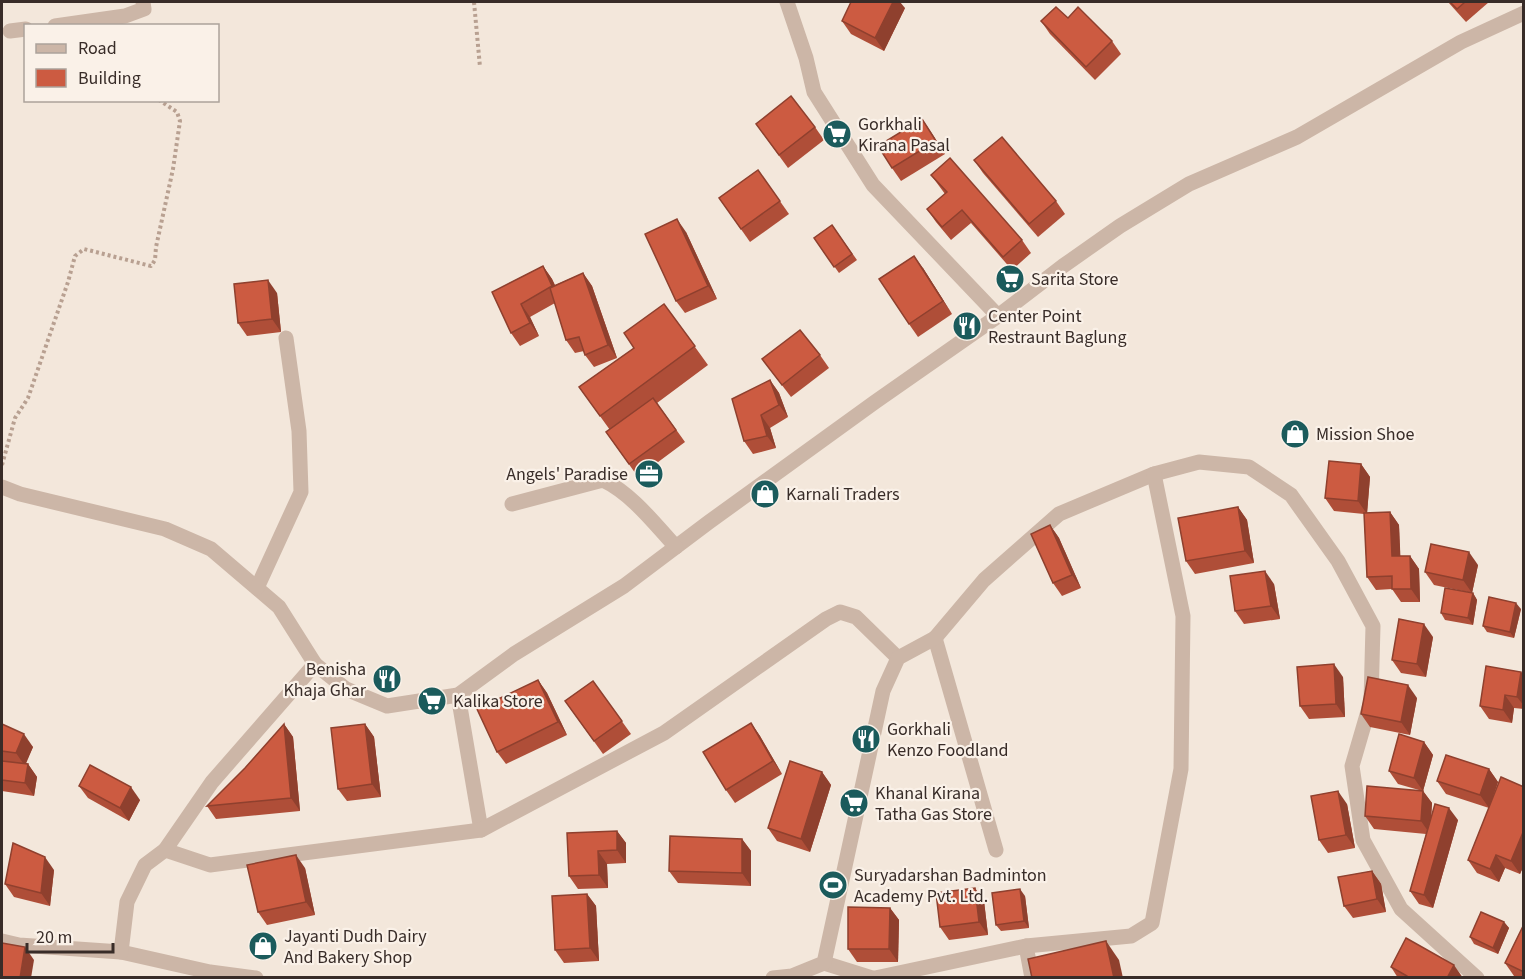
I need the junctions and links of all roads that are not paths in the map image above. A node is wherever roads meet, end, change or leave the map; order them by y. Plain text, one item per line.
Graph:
1 (143, 2) edge
2 (787, 2) edge
3 (1524, 13) edge
4 (69, 24) edge
5 (998, 316) junction
6 (286, 338) dead end
7 (1154, 474) junction
8 (2, 487) edge
9 (512, 504) dead end
10 (676, 547) junction
11 (257, 588) junction
12 (935, 638) junction
13 (898, 658) junction
14 (315, 664) junction
15 (458, 695) junction
16 (481, 830) junction
17 (165, 850) junction
18 (996, 850) dead end
19 (2, 941) edge
20 (1026, 946) junction
21 (121, 952) junction
22 (824, 963) junction
23 (211, 975) edge
24 (875, 977) edge
25 (256, 978) edge
26 (773, 978) edge
27 (1032, 978) edge
28 (1477, 978) edge

1 - 4 street
2 - 5 street
3 - 5 street
5 - 10 street
6 - 11 street
7 - 12 street
7 - 20 street
7 - 28 street
8 - 11 street
9 - 10 street
10 - 15 street
11 - 14 street
12 - 13 street
12 - 18 street
13 - 16 street
13 - 22 street
14 - 15 street
14 - 17 street
15 - 16 street
16 - 17 street
17 - 21 street
19 - 21 street
20 - 24 street
20 - 27 street
21 - 23 street
22 - 24 street
22 - 26 street
23 - 25 street

